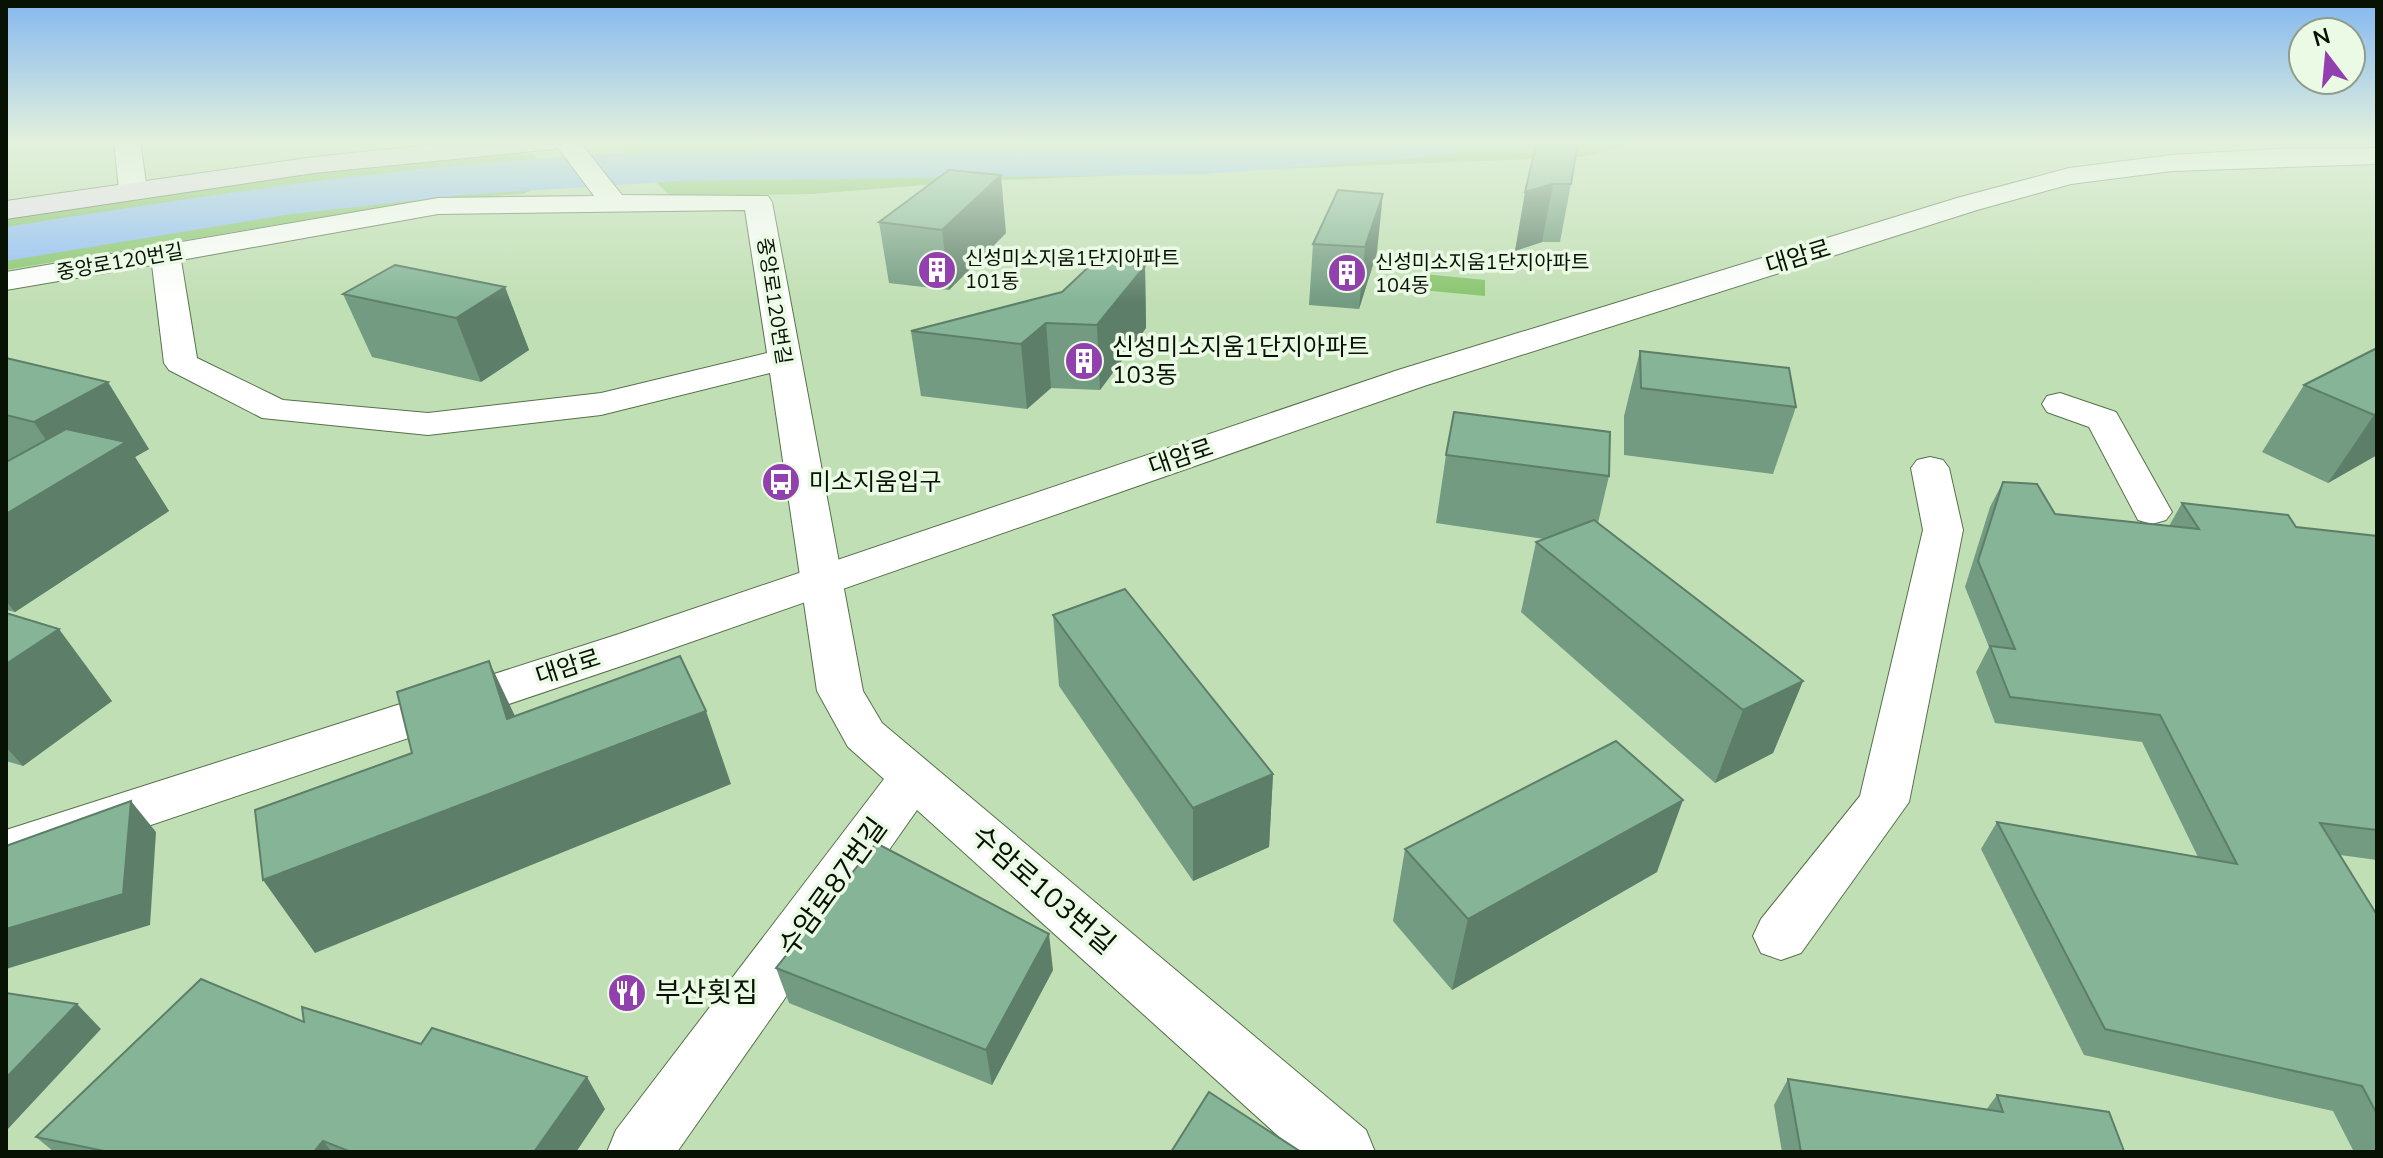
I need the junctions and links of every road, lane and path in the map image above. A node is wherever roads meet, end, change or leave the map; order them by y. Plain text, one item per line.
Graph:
1 (101, 195) edge
2 (607, 195) edge
3 (2000, 195) edge
4 (614, 204) junction
5 (6, 210) edge
6 (165, 254) junction
7 (6, 281) edge
8 (784, 359) junction
9 (2060, 404) dead end
10 (1930, 468) dead end
11 (2152, 512) dead end
12 (819, 581) junction
13 (913, 777) junction
14 (6, 852) edge
15 (1781, 936) dead end
16 (639, 1152) edge
17 (1343, 1152) edge

1 - 5 main road
2 - 4 street
3 - 12 street, 대암로
4 - 6 street, 중앙로120번길
4 - 8 street, 중앙로120번길
6 - 7 street, 중앙로120번길
6 - 8 street
8 - 12 street, 중앙로120번길
9 - 11 street
10 - 15 street
12 - 13 street, 수암로103번길
12 - 14 street, 대암로
13 - 16 street, 수암로87번길
13 - 17 street, 수암로103번길

